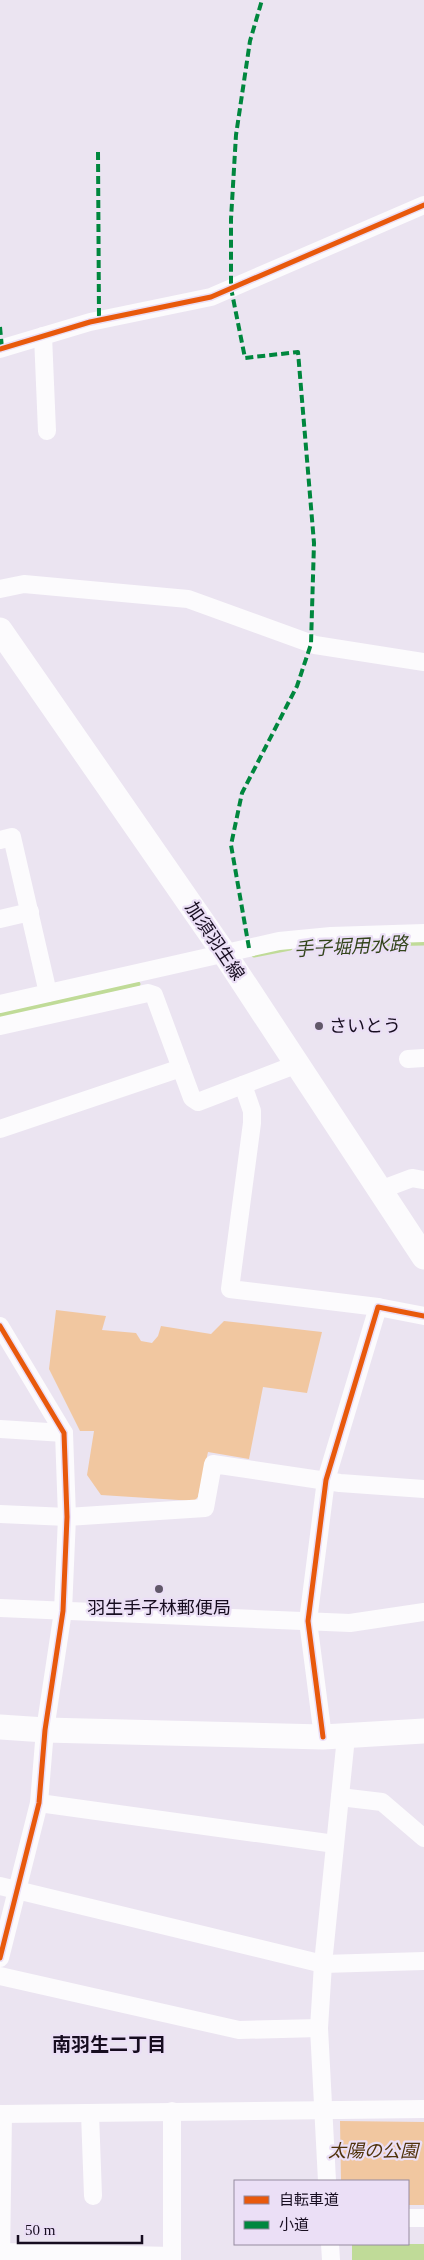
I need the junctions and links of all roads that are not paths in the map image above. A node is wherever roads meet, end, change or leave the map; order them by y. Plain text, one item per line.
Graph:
1 (424, 205) edge
2 (43, 336) junction
3 (0, 349) edge
4 (47, 431) dead end
5 (0, 589) edge
6 (0, 630) edge
7 (424, 662) edge
8 (0, 840) edge
9 (30, 912) junction
10 (0, 919) edge
11 (424, 933) edge
12 (224, 953) junction
13 (48, 993) junction
14 (0, 1004) edge
15 (0, 1026) edge
16 (295, 1061) junction
17 (181, 1068) junction
18 (243, 1085) junction
19 (0, 1129) edge
20 (424, 1180) edge
21 (380, 1190) junction
22 (424, 1257) edge
23 (378, 1306) junction
24 (424, 1316) edge
25 (0, 1326) edge
26 (0, 1429) edge
27 (64, 1433) junction
28 (326, 1480) junction
29 (424, 1488) edge
30 (0, 1514) edge
31 (67, 1517) junction
32 (0, 1608) edge
33 (62, 1611) junction
34 (424, 1612) edge
35 (308, 1621) junction
36 (0, 1726) edge
37 (45, 1730) junction
38 (424, 1731) edge
39 (334, 1737) junction
40 (340, 1797) junction
41 (39, 1803) junction
42 (424, 1838) edge
43 (335, 1844) junction
44 (8, 1887) edge
45 (0, 1958) edge
46 (424, 1961) edge
47 (323, 1964) junction
48 (0, 1976) edge
49 (319, 2028) junction
50 (424, 2109) edge
51 (324, 2110) junction
52 (172, 2111) junction
53 (90, 2112) junction
54 (1, 2114) edge
55 (327, 2180) edge
56 (93, 2196) dead end
57 (1, 2198) edge
58 (409, 2218) edge
59 (424, 2218) edge
60 (330, 2245) edge
61 (1, 2256) edge
62 (172, 2258) edge
63 (331, 2260) edge

1 - 2 street
2 - 3 street
2 - 4 street
5 - 7 street
6 - 12 main road, 加須羽生線
8 - 9 street
9 - 10 street
9 - 13 street
11 - 12 street
12 - 13 street
12 - 16 main road, 加須羽生線
13 - 14 street
15 - 17 street
16 - 18 street
16 - 21 main road, 加須羽生線
17 - 18 street
17 - 19 street
18 - 23 street
20 - 21 street
21 - 22 main road, 加須羽生線
23 - 24 street
23 - 28 street
25 - 27 street
26 - 27 street
27 - 31 street
28 - 29 street
28 - 31 street
28 - 35 street
30 - 31 street
31 - 33 street
32 - 33 street
33 - 35 street
33 - 37 street
34 - 35 street
35 - 39 street
36 - 37 main road
37 - 39 main road
37 - 41 street
38 - 39 main road
39 - 40 street
40 - 42 street
40 - 43 street
41 - 43 street
41 - 44 street
43 - 47 street
44 - 45 street
44 - 47 street
46 - 47 street
47 - 49 street
48 - 49 street
49 - 51 street
50 - 51 street
51 - 52 street
51 - 55 street
52 - 53 street
52 - 62 street
53 - 54 street
53 - 56 street
54 - 57 street
57 - 61 street
58 - 59 street
60 - 63 street
61 - 62 street

